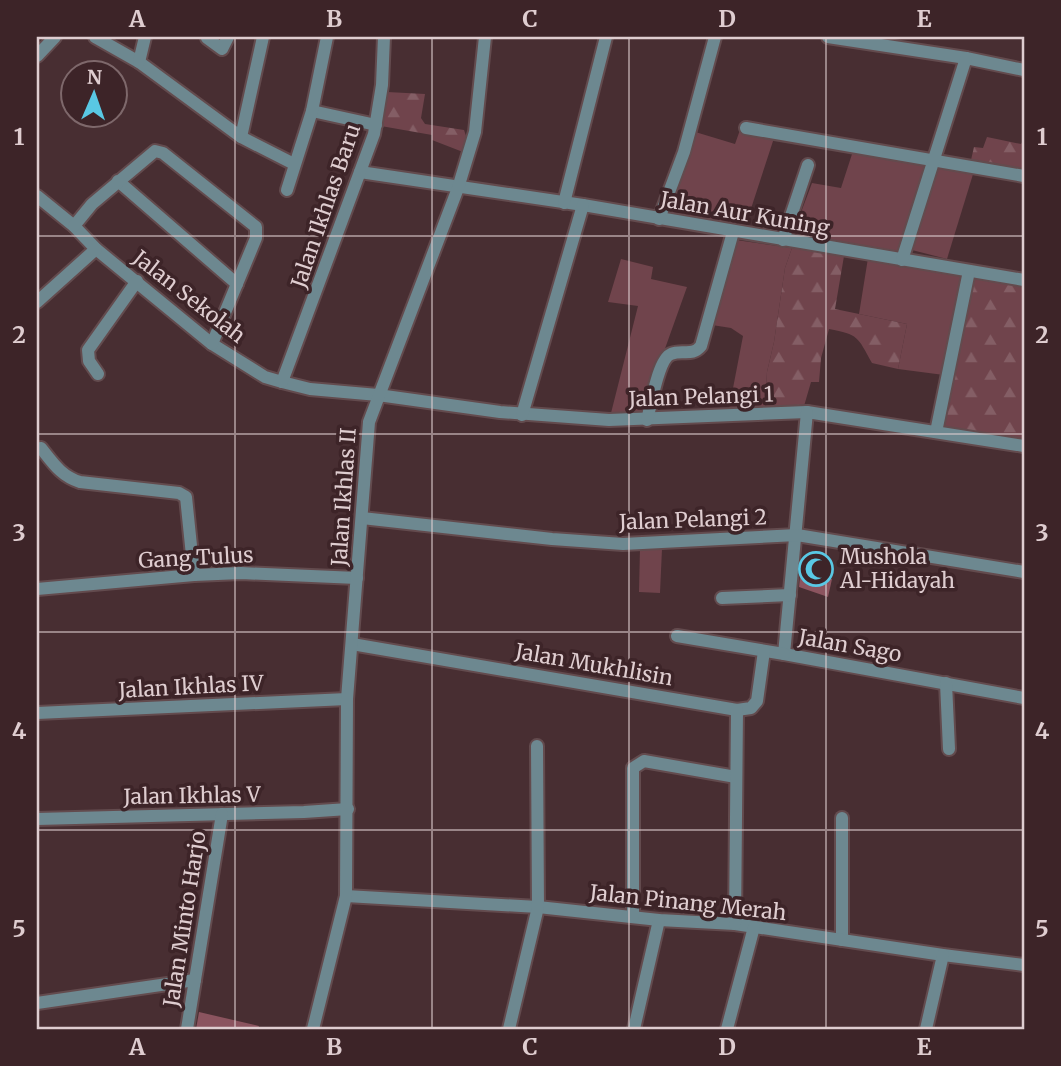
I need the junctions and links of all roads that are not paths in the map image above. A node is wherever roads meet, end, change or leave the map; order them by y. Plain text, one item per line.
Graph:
1 (55, 37) edge
2 (95, 37) edge
3 (145, 37) edge
4 (228, 37) edge
5 (263, 37) edge
6 (327, 37) edge
7 (384, 37) edge
8 (485, 37) edge
9 (606, 37) edge
10 (715, 37) edge
11 (828, 37) edge
12 (207, 38) edge
13 (37, 56) edge
14 (967, 58) junction
15 (139, 62) junction
16 (1024, 70) edge
17 (312, 111) junction
18 (376, 125) junction
19 (747, 128) dead end
20 (241, 137) junction
21 (935, 162) junction
22 (294, 164) junction
23 (808, 165) dead end
24 (360, 172) junction
25 (1024, 176) edge
26 (118, 181) junction
27 (458, 188) junction
28 (287, 190) dead end
29 (39, 203) edge
30 (564, 203) junction
31 (583, 205) junction
32 (659, 219) junction
33 (74, 226) junction
34 (733, 232) junction
35 (783, 240) junction
36 (96, 249) junction
37 (902, 260) junction
38 (969, 271) junction
39 (1024, 280) edge
40 (136, 281) junction
41 (237, 284) junction
42 (37, 302) edge
43 (212, 344) junction
44 (98, 374) dead end
45 (282, 382) junction
46 (379, 395) junction
47 (807, 412) junction
48 (522, 415) junction
49 (647, 420) junction
50 (936, 432) junction
51 (1024, 446) edge
52 (41, 448) dead end
53 (362, 518) junction
54 (797, 534) junction
55 (1024, 572) edge
56 (194, 575) junction
57 (357, 578) junction
58 (37, 589) edge
59 (790, 595) junction
60 (722, 598) dead end
61 (677, 636) dead end
62 (352, 644) junction
63 (764, 652) junction
64 (784, 654) junction
65 (946, 683) junction
66 (1024, 698) edge
67 (347, 699) junction
68 (737, 710) junction
69 (37, 713) edge
70 (537, 746) dead end
71 (949, 749) dead end
72 (736, 777) junction
73 (348, 809) junction
74 (222, 814) junction
75 (842, 818) dead end
76 (37, 819) edge
77 (346, 896) junction
78 (538, 907) junction
79 (633, 917) junction
80 (659, 920) junction
81 (735, 924) junction
82 (754, 926) junction
83 (842, 940) junction
84 (943, 955) junction
85 (1024, 965) edge
86 (195, 980) junction
87 (37, 1003) edge
88 (187, 1029) edge
89 (313, 1029) edge
90 (509, 1029) edge
91 (634, 1029) edge
92 (727, 1029) edge
93 (926, 1029) edge

1 - 13 street
2 - 15 street
3 - 15 street
4 - 12 street
5 - 20 street
6 - 17 street
7 - 18 street, Jalan Ikhlas Baru
8 - 27 street, Jalan Ikhlas II
9 - 30 street
10 - 32 street
11 - 14 street
14 - 16 street
14 - 21 street
15 - 20 street
17 - 18 street
17 - 22 street
18 - 24 street, Jalan Ikhlas Baru
19 - 21 street
20 - 22 street
21 - 25 street
21 - 37 street
22 - 28 street
23 - 35 street
24 - 27 street, Jalan Aur Kuning
24 - 45 street, Jalan Ikhlas Baru
26 - 33 street
26 - 41 street
26 - 41 street
27 - 30 street, Jalan Aur Kuning
27 - 46 street, Jalan Ikhlas II
29 - 33 street, Jalan Sekolah
30 - 31 street, Jalan Aur Kuning
31 - 32 street, Jalan Aur Kuning
31 - 48 street
32 - 34 street, Jalan Aur Kuning
33 - 36 street, Jalan Sekolah
34 - 35 street, Jalan Aur Kuning
34 - 49 street
35 - 37 street, Jalan Aur Kuning
36 - 40 street, Jalan Sekolah
36 - 42 street
37 - 38 street, Jalan Aur Kuning
38 - 39 street, Jalan Aur Kuning
38 - 50 street
40 - 43 street, Jalan Sekolah
40 - 44 street
41 - 43 street
43 - 45 street, Jalan Sekolah
45 - 46 street, Jalan Sekolah
46 - 48 street, Jalan Pelangi 1
46 - 53 street, Jalan Ikhlas II
47 - 49 street, Jalan Pelangi 1
47 - 50 street, Jalan Pelangi 1
47 - 54 street, Jalan Sago
48 - 49 street, Jalan Pelangi 1
50 - 51 street, Jalan Pelangi 1
52 - 56 street
53 - 54 street, Jalan Pelangi 2
53 - 57 street, Jalan Ikhlas II
54 - 55 street, Jalan Pelangi 2
54 - 59 street, Jalan Sago
56 - 57 street, Gang Tulus
56 - 58 street, Gang Tulus
57 - 62 street, Jalan Ikhlas II
59 - 60 street
59 - 64 street, Jalan Sago
61 - 63 street
62 - 67 street, Jalan Ikhlas II
62 - 68 street, Jalan Mukhlisin
63 - 64 street
63 - 68 street
64 - 65 street, Jalan Sago
65 - 66 street, Jalan Sago
65 - 71 street
67 - 69 street, Jalan Ikhlas IV
67 - 73 street, Jalan Ikhlas II
68 - 72 street
70 - 78 street
72 - 79 street
72 - 81 street
73 - 74 street, Jalan Ikhlas V
73 - 77 street, Jalan Ikhlas II
74 - 76 street, Jalan Ikhlas V
74 - 86 street, Jalan Minto Harjo
75 - 83 street
77 - 78 street, Jalan Pinang Merah
77 - 89 street, Jalan Ikhlas II
78 - 79 street, Jalan Pinang Merah
78 - 90 street
79 - 80 street, Jalan Pinang Merah
80 - 81 street, Jalan Pinang Merah
80 - 91 street
81 - 82 street, Jalan Pinang Merah
82 - 83 street, Jalan Pinang Merah
82 - 92 street
83 - 84 street, Jalan Pinang Merah
84 - 85 street, Jalan Pinang Merah
84 - 93 street
86 - 87 street
86 - 88 street, Jalan Minto Harjo

